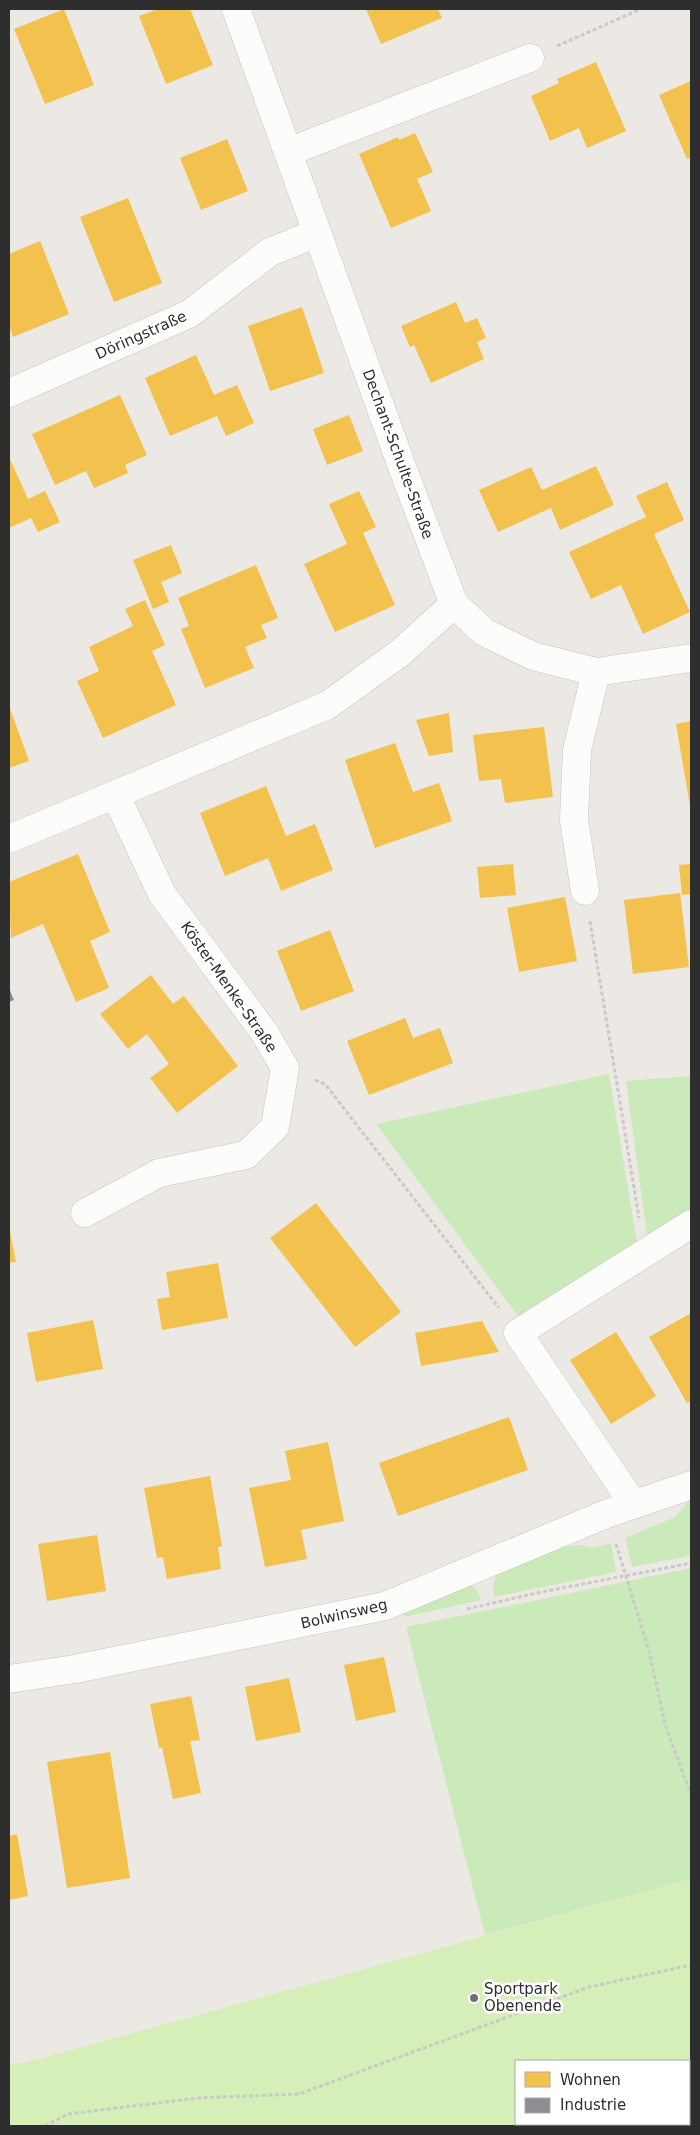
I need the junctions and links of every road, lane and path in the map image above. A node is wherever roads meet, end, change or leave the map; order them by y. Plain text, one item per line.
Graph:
1 (236, 9) edge
2 (641, 9) edge
3 (530, 58) joint
4 (288, 152) junction
5 (316, 233) junction
6 (9, 393) edge
7 (454, 604) junction
8 (691, 658) edge
9 (596, 672) junction
10 (116, 796) junction
11 (9, 839) edge
12 (585, 891) joint
13 (285, 1068) junction
14 (85, 1214) dead end
15 (691, 1224) edge
16 (644, 1252) junction
17 (518, 1333) junction
18 (691, 1485) edge
19 (634, 1505) junction
20 (606, 1514) junction
21 (691, 1563) edge
22 (625, 1575) junction
23 (466, 1609) dead end
24 (9, 1680) edge
25 (691, 1795) edge
26 (691, 1964) edge
27 (45, 2126) edge

1 - 4 street, Dechant-Schulte-Straße
2 - 3 path
3 - 4 street
4 - 5 street, Dechant-Schulte-Straße
5 - 6 street, Döringstraße
5 - 7 street, Dechant-Schulte-Straße
7 - 9 street, Dechant-Schulte-Straße
7 - 10 street
8 - 9 street, Dechant-Schulte-Straße
9 - 12 street
10 - 11 street
10 - 13 street, Köster-Menke-Straße
12 - 16 path
13 - 14 street, Köster-Menke-Straße
13 - 17 path
15 - 16 street
16 - 17 street
17 - 19 street
18 - 19 street, Bolwinsweg
19 - 20 street, Bolwinsweg
20 - 22 path
20 - 24 street, Bolwinsweg
21 - 22 path
22 - 23 path
22 - 25 path
26 - 27 path

